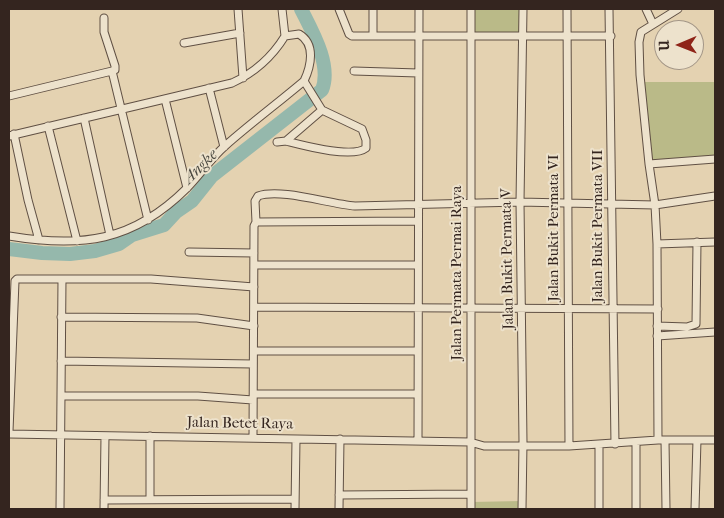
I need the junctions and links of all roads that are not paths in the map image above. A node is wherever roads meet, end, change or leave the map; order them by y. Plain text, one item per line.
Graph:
1 (238, 9) edge
2 (282, 9) edge
3 (339, 9) edge
4 (373, 9) edge
5 (419, 9) edge
6 (471, 9) edge
7 (523, 9) edge
8 (567, 9) edge
9 (609, 9) edge
10 (646, 9) edge
11 (678, 9) edge
12 (104, 18) dead end
13 (653, 24) junction
14 (240, 33) junction
15 (285, 36) junction
16 (373, 36) junction
17 (419, 36) junction
18 (611, 36) junction
19 (471, 37) junction
20 (523, 37) junction
21 (567, 37) junction
22 (184, 43) dead end
23 (112, 71) junction
24 (354, 72) dead end
25 (418, 73) junction
26 (243, 78) junction
27 (307, 84) junction
28 (209, 88) junction
29 (9, 96) edge
30 (165, 99) junction
31 (320, 107) junction
32 (122, 109) junction
33 (84, 118) junction
34 (48, 126) junction
35 (11, 135) edge
36 (286, 141) junction
37 (277, 142) dead end
38 (224, 146) junction
39 (715, 159) edge
40 (649, 164) junction
41 (187, 188) junction
42 (715, 196) edge
43 (520, 202) junction
44 (471, 203) junction
45 (418, 204) junction
46 (568, 204) junction
47 (613, 204) junction
48 (655, 205) junction
49 (148, 220) junction
50 (418, 221) junction
51 (256, 222) junction
52 (9, 236) edge
53 (110, 236) junction
54 (40, 240) junction
55 (76, 241) junction
56 (696, 242) junction
57 (715, 242) edge
58 (657, 244) junction
59 (189, 252) dead end
60 (254, 253) junction
61 (254, 264) junction
62 (418, 265) junction
63 (62, 279) junction
64 (254, 288) junction
65 (254, 307) junction
66 (418, 308) junction
67 (472, 309) junction
68 (522, 309) junction
69 (567, 309) junction
70 (612, 309) junction
71 (658, 309) junction
72 (61, 317) junction
73 (254, 326) junction
74 (657, 326) junction
75 (715, 332) edge
76 (657, 336) junction
77 (254, 351) junction
78 (418, 351) junction
79 (61, 361) junction
80 (253, 364) junction
81 (418, 394) junction
82 (61, 396) junction
83 (253, 397) junction
84 (9, 432) edge
85 (60, 435) junction
86 (105, 436) junction
87 (150, 436) junction
88 (254, 438) junction
89 (296, 439) junction
90 (340, 439) junction
91 (661, 440) junction
92 (697, 440) junction
93 (715, 440) edge
94 (418, 441) junction
95 (470, 442) junction
96 (636, 442) junction
97 (615, 444) junction
98 (523, 445) junction
99 (599, 445) junction
100 (569, 446) junction
101 (470, 494) junction
102 (339, 495) junction
103 (104, 500) junction
104 (150, 500) junction
105 (295, 500) junction
106 (60, 509) edge
107 (104, 509) edge
108 (294, 509) edge
109 (339, 509) edge
110 (471, 509) edge
111 (522, 509) edge
112 (599, 509) edge
113 (636, 509) edge
114 (666, 509) edge
115 (695, 509) edge

1 - 14 street
2 - 15 street
3 - 16 street
4 - 16 street
5 - 17 street
6 - 19 street, Jalan Permata Permai Raya
7 - 20 street, Jalan Bukit Permata V
8 - 21 street, Jalan Bukit Permata VI
9 - 18 street, Jalan Bukit Permata VII
10 - 13 street
11 - 13 street
12 - 23 street
13 - 40 street
14 - 22 street
14 - 26 street
15 - 26 street
15 - 27 street
16 - 17 street
17 - 19 street
17 - 25 street
18 - 21 street
18 - 47 street, Jalan Bukit Permata VII
19 - 20 street
19 - 44 street, Jalan Permata Permai Raya
20 - 21 street
20 - 43 street, Jalan Bukit Permata V
21 - 46 street, Jalan Bukit Permata VI
23 - 29 street
23 - 32 street
24 - 25 street
25 - 45 street
26 - 28 street
27 - 31 street
27 - 38 street
28 - 30 street
28 - 38 street
30 - 32 street
30 - 41 street
31 - 36 street
31 - 36 street
32 - 33 street
32 - 49 street
33 - 34 street
33 - 53 street
34 - 35 street
34 - 55 street
35 - 54 street
36 - 37 street
38 - 41 street
39 - 40 street
40 - 48 street
41 - 49 street
42 - 48 street
43 - 44 street
43 - 46 street
43 - 68 street, Jalan Bukit Permata V
44 - 45 street
44 - 67 street, Jalan Permata Permai Raya
45 - 50 street
45 - 51 street
46 - 47 street
46 - 69 street, Jalan Bukit Permata VI
47 - 48 street
47 - 70 street, Jalan Bukit Permata VII
48 - 58 street
49 - 53 street
50 - 51 street
50 - 62 street
51 - 60 street
52 - 54 street
53 - 55 street
54 - 55 street
56 - 57 street
56 - 58 street
56 - 74 street
58 - 71 street
59 - 60 street
60 - 61 street
61 - 62 street
61 - 64 street
62 - 66 street
63 - 64 street
63 - 72 street
63 - 84 street
64 - 65 street
65 - 66 street
65 - 73 street
66 - 67 street
66 - 78 street
67 - 68 street
67 - 95 street, Jalan Permata Permai Raya
68 - 69 street
68 - 98 street, Jalan Bukit Permata V
69 - 70 street
69 - 100 street, Jalan Bukit Permata VI
70 - 71 street
70 - 97 street, Jalan Bukit Permata VII
71 - 74 street
72 - 73 street
72 - 79 street
73 - 77 street
74 - 76 street
75 - 76 street
76 - 91 street
77 - 78 street
77 - 80 street
78 - 81 street
79 - 80 street
79 - 82 street
80 - 83 street
81 - 83 street
81 - 94 street
82 - 83 street
82 - 85 street
83 - 88 street
84 - 85 street, Jalan Betet Raya
85 - 86 street, Jalan Betet Raya
85 - 106 street
86 - 87 street, Jalan Betet Raya
86 - 103 street
87 - 88 street, Jalan Betet Raya
87 - 104 street
88 - 89 street, Jalan Betet Raya
89 - 90 street, Jalan Betet Raya
89 - 105 street
90 - 94 street, Jalan Betet Raya
90 - 102 street
91 - 92 street, Jalan Betet Raya
91 - 96 street, Jalan Betet Raya
91 - 114 street
92 - 93 street, Jalan Betet Raya
92 - 115 street
94 - 95 street, Jalan Betet Raya
95 - 98 street, Jalan Betet Raya
95 - 101 street, Jalan Permata Permai Raya
96 - 97 street, Jalan Betet Raya
96 - 113 street
97 - 99 street, Jalan Betet Raya
98 - 100 street, Jalan Betet Raya
98 - 111 street, Jalan Bukit Permata V
99 - 100 street, Jalan Betet Raya
99 - 112 street
101 - 102 street
101 - 110 street, Jalan Permata Permai Raya
102 - 109 street
103 - 104 street
103 - 107 street
104 - 105 street
105 - 108 street

